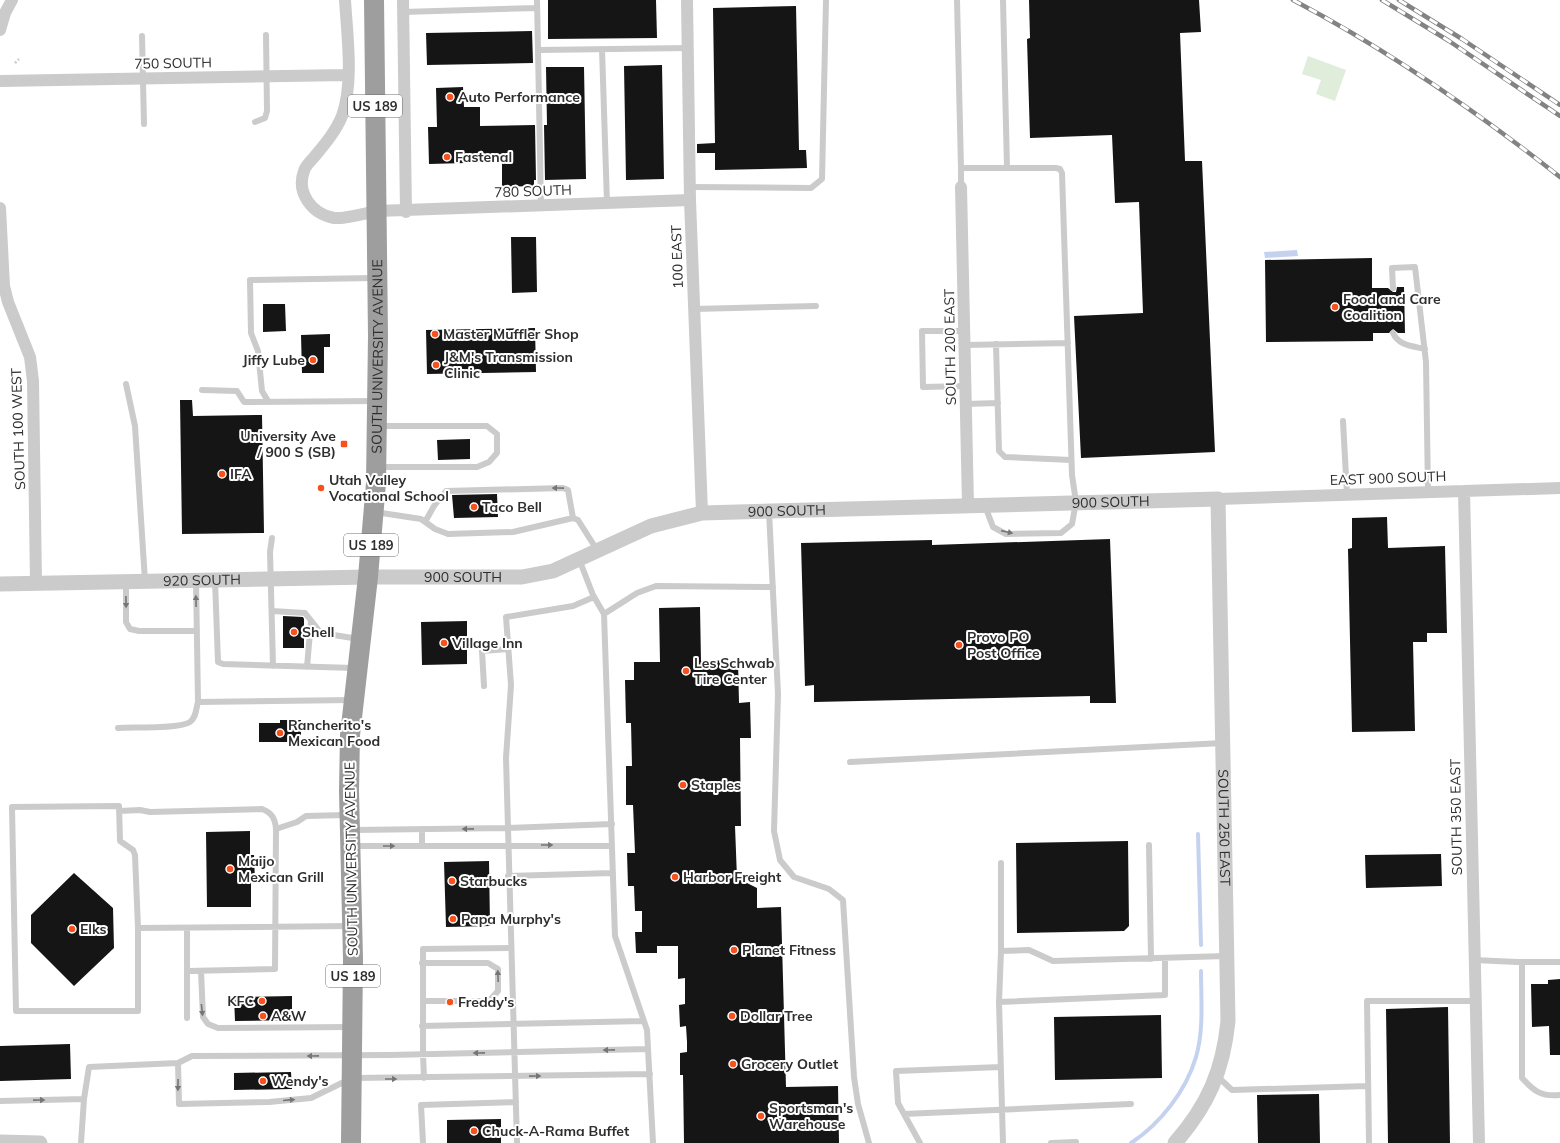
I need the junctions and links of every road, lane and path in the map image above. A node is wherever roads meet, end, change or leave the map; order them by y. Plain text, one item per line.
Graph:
1 (12, 0) edge
2 (345, 0) edge
3 (374, 0) edge
4 (537, 0) edge
5 (687, 0) edge
6 (826, 0) edge
7 (957, 0) edge
8 (1003, 0) edge
9 (403, 6) edge
10 (537, 8) junction
11 (0, 30) edge
12 (266, 35) dead end
13 (142, 36) dead end
14 (688, 48) junction
15 (602, 49) junction
16 (538, 50) junction
17 (19, 59) dead end
18 (15, 63) dead end
19 (347, 75) junction
20 (267, 77) junction
21 (143, 79) junction
22 (0, 81) edge
23 (255, 122) dead end
24 (144, 124) dead end
25 (961, 168) junction
26 (1007, 168) junction
27 (690, 187) junction
28 (961, 187) joint
29 (690, 200) junction
30 (607, 203) junction
31 (541, 206) junction
32 (0, 208) edge
33 (377, 211) junction
34 (406, 212) junction
35 (377, 278) junction
36 (1392, 288) dead end
37 (816, 306) dead end
38 (694, 309) junction
39 (964, 331) junction
40 (1393, 333) dead end
41 (1068, 342) junction
42 (996, 344) junction
43 (965, 345) junction
44 (1425, 349) junction
45 (126, 384) dead end
46 (966, 386) junction
47 (202, 390) dead end
48 (268, 401) junction
49 (376, 401) junction
50 (998, 403) junction
51 (966, 404) junction
52 (1343, 421) dead end
53 (376, 426) junction
54 (1071, 460) junction
55 (376, 467) junction
56 (1560, 488) edge
57 (1464, 491) junction
58 (1428, 492) junction
59 (1347, 495) junction
60 (1218, 499) junction
61 (1076, 502) junction
62 (968, 505) junction
63 (984, 505) junction
64 (769, 511) junction
65 (374, 512) junction
66 (702, 513) junction
67 (573, 518) junction
68 (425, 522) junction
69 (272, 538) dead end
70 (598, 550) junction
71 (579, 559) junction
72 (368, 577) junction
73 (271, 579) junction
74 (196, 580) junction
75 (215, 580) junction
76 (126, 581) junction
77 (145, 581) junction
78 (36, 582) junction
79 (0, 584) edge
80 (773, 587) junction
81 (594, 597) junction
82 (272, 611) junction
83 (604, 614) junction
84 (311, 621) junction
85 (196, 631) junction
86 (361, 639) junction
87 (508, 649) junction
88 (273, 666) junction
89 (307, 667) junction
90 (357, 668) junction
91 (484, 686) dead end
92 (354, 700) junction
93 (198, 702) junction
94 (118, 728) dead end
95 (1223, 743) junction
96 (850, 762) dead end
97 (119, 810) junction
98 (612, 824) junction
99 (507, 828) junction
100 (276, 829) junction
101 (422, 829) junction
102 (350, 830) junction
103 (508, 845) junction
104 (1149, 845) dead end
105 (422, 846) junction
106 (612, 846) junction
107 (1000, 863) dead end
108 (613, 873) junction
109 (508, 876) junction
110 (274, 926) junction
111 (352, 926) junction
112 (138, 928) junction
113 (187, 928) junction
114 (511, 948) junction
115 (1001, 951) junction
116 (1227, 956) junction
117 (1151, 959) junction
118 (1165, 959) junction
119 (1474, 960) junction
120 (1522, 962) junction
121 (1560, 962) edge
122 (422, 963) junction
123 (187, 971) junction
124 (200, 971) junction
125 (1475, 1001) junction
126 (422, 1002) junction
127 (1000, 1002) junction
128 (187, 1018) dead end
129 (644, 1021) junction
130 (513, 1025) junction
131 (422, 1026) junction
132 (352, 1027) junction
133 (648, 1049) junction
134 (514, 1052) junction
135 (423, 1054) junction
136 (352, 1055) junction
137 (178, 1063) junction
138 (1001, 1067) junction
139 (650, 1074) junction
140 (515, 1076) junction
141 (1217, 1076) junction
142 (352, 1078) junction
143 (424, 1078) junction
144 (1368, 1086) junction
145 (1560, 1095) edge
146 (84, 1099) junction
147 (0, 1101) edge
148 (516, 1102) junction
149 (1131, 1104) dead end
150 (1002, 1111) junction
151 (904, 1114) junction
152 (0, 1142) edge
153 (1076, 1142) edge
154 (40, 1143) edge
155 (81, 1143) edge
156 (351, 1143) edge
157 (422, 1143) edge
158 (517, 1143) edge
159 (653, 1143) edge
160 (869, 1143) edge
161 (920, 1143) edge
162 (1003, 1143) edge
163 (1051, 1143) edge
164 (1175, 1143) edge
165 (1369, 1143) edge
166 (1478, 1143) edge

1 - 11 street
2 - 19 street, 780 SOUTH
3 - 33 highway, SOUTH UNIVERSITY AVENUE / US 189
4 - 10 lane
5 - 14 street, 100 EAST
6 - 27 lane
7 - 25 lane
8 - 26 lane
9 - 10 lane
9 - 34 street
10 - 16 lane
12 - 20 lane
13 - 21 lane
14 - 15 lane
14 - 27 street, 100 EAST
15 - 16 lane
15 - 30 lane
16 - 31 lane
17 - 18 path
19 - 20 street, 750 SOUTH
19 - 33 street, 780 SOUTH
20 - 21 street, 750 SOUTH
20 - 23 lane
21 - 22 street, 750 SOUTH
21 - 24 lane
25 - 26 lane
25 - 28 lane
26 - 41 lane
27 - 29 street, 100 EAST
28 - 39 street, SOUTH 200 EAST
29 - 30 street, 780 SOUTH
29 - 38 street, 100 EAST
30 - 31 street, 780 SOUTH
31 - 34 street, 780 SOUTH
32 - 78 street, SOUTH 100 WEST
33 - 34 street, 780 SOUTH
33 - 35 highway, SOUTH UNIVERSITY AVENUE / US 189
35 - 48 lane
35 - 49 highway, SOUTH UNIVERSITY AVENUE / US 189
36 - 44 lane
37 - 38 lane
38 - 66 street, 100 EAST
39 - 43 street, SOUTH 200 EAST
39 - 46 lane
40 - 44 lane
41 - 42 lane
41 - 54 lane
42 - 43 lane
42 - 50 lane
43 - 46 street, SOUTH 200 EAST
44 - 58 lane
45 - 77 lane
46 - 51 street, SOUTH 200 EAST
47 - 48 lane
48 - 49 lane
49 - 53 highway, SOUTH UNIVERSITY AVENUE / US 189
50 - 51 lane
50 - 54 lane
51 - 62 street, SOUTH 200 EAST
52 - 59 lane
53 - 55 highway, SOUTH UNIVERSITY AVENUE / US 189
53 - 55 lane
54 - 61 lane
55 - 65 highway, SOUTH UNIVERSITY AVENUE / US 189
56 - 57 street, EAST 900 SOUTH
57 - 58 street, EAST 900 SOUTH
57 - 119 street, SOUTH 350 EAST
58 - 59 street, EAST 900 SOUTH
59 - 60 street, EAST 900 SOUTH
60 - 61 street, 900 SOUTH
60 - 95 street, SOUTH 250 EAST
61 - 63 street, 900 SOUTH
63 -> 61 lane
62 - 63 street, 900 SOUTH
62 - 64 street, 900 SOUTH
64 - 66 street, 900 SOUTH
64 - 80 lane
65 - 68 lane
65 - 72 highway, SOUTH UNIVERSITY AVENUE / US 189
66 - 70 street, 900 SOUTH
67 - 68 lane
67 -> 68 lane
67 - 70 lane
69 - 73 lane
70 - 71 street, 900 SOUTH
71 - 72 street, 900 SOUTH
71 - 81 lane
72 - 73 street, 920 SOUTH
72 - 86 highway, SOUTH UNIVERSITY AVENUE / US 189
73 - 75 street, 920 SOUTH
73 - 82 lane
74 - 75 street, 920 SOUTH
74 - 77 street, 920 SOUTH
85 -> 74 lane
75 - 88 lane
76 - 77 street, 920 SOUTH
76 - 78 street, 920 SOUTH
76 -> 85 lane
78 - 79 street, 920 SOUTH
80 - 83 lane
80 - 160 lane
81 - 83 lane
81 - 87 lane
82 - 84 lane
82 - 88 lane
83 - 98 lane
84 - 86 lane
84 - 89 lane
85 - 93 lane
86 - 90 highway, SOUTH UNIVERSITY AVENUE / US 189
87 - 91 lane
87 - 99 lane
88 - 89 lane
89 - 90 lane
90 - 92 highway, SOUTH UNIVERSITY AVENUE / US 189
92 - 93 lane
92 - 102 highway, SOUTH UNIVERSITY AVENUE / US 189
93 - 94 lane
95 - 96 lane
95 - 116 street, SOUTH 250 EAST
97 - 100 lane
97 - 112 lane
97 - 112 lane
98 - 99 lane
98 - 106 lane
99 -> 101 lane
99 - 103 lane
100 - 102 lane
100 - 110 lane
101 - 102 lane
101 - 105 lane
102 -> 105 lane
102 - 111 highway, SOUTH UNIVERSITY AVENUE / US 189
103 - 105 lane
103 -> 106 lane
103 - 109 lane
104 - 117 lane
106 - 108 lane
107 - 115 lane
108 - 109 lane
108 - 129 lane
109 - 114 lane
110 - 111 lane
110 - 113 lane
110 - 124 lane
111 - 132 highway, SOUTH UNIVERSITY AVENUE / US 189
112 - 113 lane
113 - 123 lane
114 - 122 lane
114 - 130 lane
115 - 117 lane
115 - 127 lane
116 - 118 lane
116 - 141 street, SOUTH 250 EAST
117 - 118 lane
118 - 127 lane
119 - 120 lane
119 - 125 street, SOUTH 350 EAST
120 - 121 lane
120 - 145 lane
122 - 126 lane
126 -> 122 lane
123 - 124 lane
123 - 128 lane
124 -> 132 lane
125 - 144 lane
125 - 166 street, SOUTH 350 EAST
126 - 131 lane
127 - 138 lane
129 - 130 lane
129 - 133 lane
130 - 131 lane
130 - 134 lane
131 - 135 lane
132 - 136 highway, SOUTH UNIVERSITY AVENUE / US 189
133 -> 134 lane
133 - 139 lane
134 -> 135 lane
134 - 140 lane
135 - 136 lane
135 - 143 lane
136 -> 137 lane
136 - 142 highway, SOUTH UNIVERSITY AVENUE / US 189
137 -> 142 lane
137 - 146 lane
138 - 150 lane
138 - 151 lane
140 -> 139 lane
139 - 159 lane
140 - 143 lane
140 - 148 lane
141 - 144 lane
141 - 164 street, SOUTH 250 EAST
142 -> 143 lane
142 - 156 highway, SOUTH UNIVERSITY AVENUE / US 189
144 - 165 lane
147 -> 146 lane
146 - 155 lane
148 - 157 lane
148 - 158 lane
149 - 150 lane
150 - 151 lane
150 - 162 lane
151 - 161 lane
152 - 154 street
153 - 163 lane

